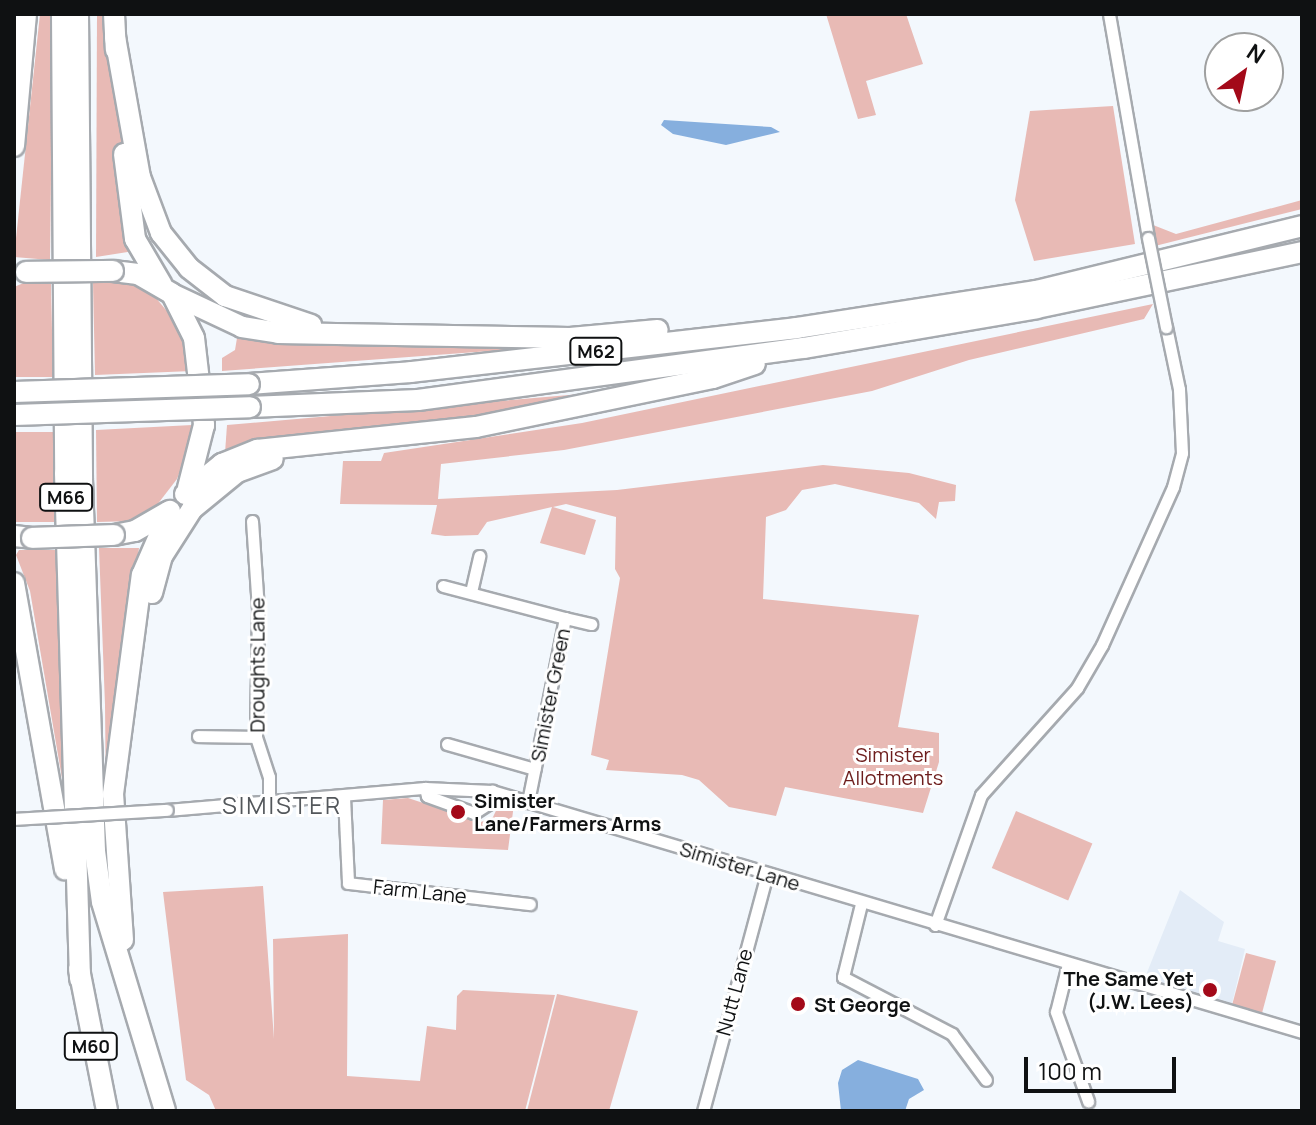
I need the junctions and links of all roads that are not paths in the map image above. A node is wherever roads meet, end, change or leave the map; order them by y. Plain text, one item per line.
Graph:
1 (26, 14) edge
2 (62, 14) edge
3 (78, 14) edge
4 (114, 14) edge
5 (1109, 14) edge
6 (115, 37) junction
7 (21, 64) junction
8 (14, 99) edge
9 (14, 146) edge
10 (1302, 226) edge
11 (1302, 252) edge
12 (20, 273) edge
13 (168, 290) junction
14 (941, 305) junction
15 (386, 335) junction
16 (804, 348) junction
17 (14, 392) edge
18 (14, 415) edge
19 (387, 438) junction
20 (185, 494) junction
21 (170, 511) junction
22 (252, 521) dead end
23 (23, 537) edge
24 (479, 556) dead end
25 (14, 583) edge
26 (443, 586) dead end
27 (471, 592) junction
28 (565, 618) junction
29 (591, 624) dead end
30 (14, 645) edge
31 (120, 736) junction
32 (198, 736) dead end
33 (256, 737) junction
34 (447, 744) dead end
35 (535, 769) junction
36 (425, 788) junction
37 (492, 791) junction
38 (344, 797) junction
39 (54, 800) junction
40 (528, 802) junction
41 (269, 805) junction
42 (14, 819) edge
43 (767, 874) junction
44 (102, 902) joint
45 (530, 904) dead end
46 (861, 904) junction
47 (935, 925) junction
48 (1068, 964) junction
49 (80, 979) junction
50 (133, 1015) junction
51 (1302, 1032) edge
52 (986, 1080) dead end
53 (1088, 1101) dead end
54 (107, 1111) edge
55 (165, 1111) edge
56 (703, 1111) edge

1 - 7 highway
2 - 49 highway, M66
3 - 44 highway, M66
4 - 6 highway
5 - 47 street, bridge
6 - 13 highway
6 - 15 highway
7 - 8 highway
7 - 9 highway
10 - 14 highway, M62
11 - 16 highway, M62
12 - 13 highway, bridge
13 - 15 highway
13 - 20 highway
14 - 15 highway
14 - 17 highway, M62, bridge
16 - 18 highway, M62, bridge
16 - 19 highway
19 - 20 highway
19 - 31 highway
20 - 21 highway
21 - 23 highway, bridge
21 - 31 highway
22 - 33 street, Droughts Lane
24 - 27 street
25 - 39 highway
26 - 27 street, Simister Green
27 - 28 street, Simister Green
28 - 29 street
28 - 35 street, Simister Green
30 - 39 highway
31 - 50 highway
32 - 33 street
33 - 41 street, Droughts Lane
34 - 35 street
35 - 40 street, Simister Green
36 - 37 street, Simister Lane
36 - 37 street
36 - 38 street, Simister Lane
37 - 40 street, Simister Lane
38 - 41 street, Simister Lane
38 - 45 street, Farm Lane
39 - 49 highway
40 - 43 street, Simister Lane
41 - 42 street, Simister Lane, bridge
43 - 46 street, Simister Lane
43 - 56 street, Nutt Lane
44 - 50 highway, M60
46 - 47 street, Simister Lane
46 - 52 street
47 - 48 street, Simister Lane
48 - 51 street, Simister Lane
48 - 53 street
49 - 54 highway, M60
50 - 55 highway, M60

